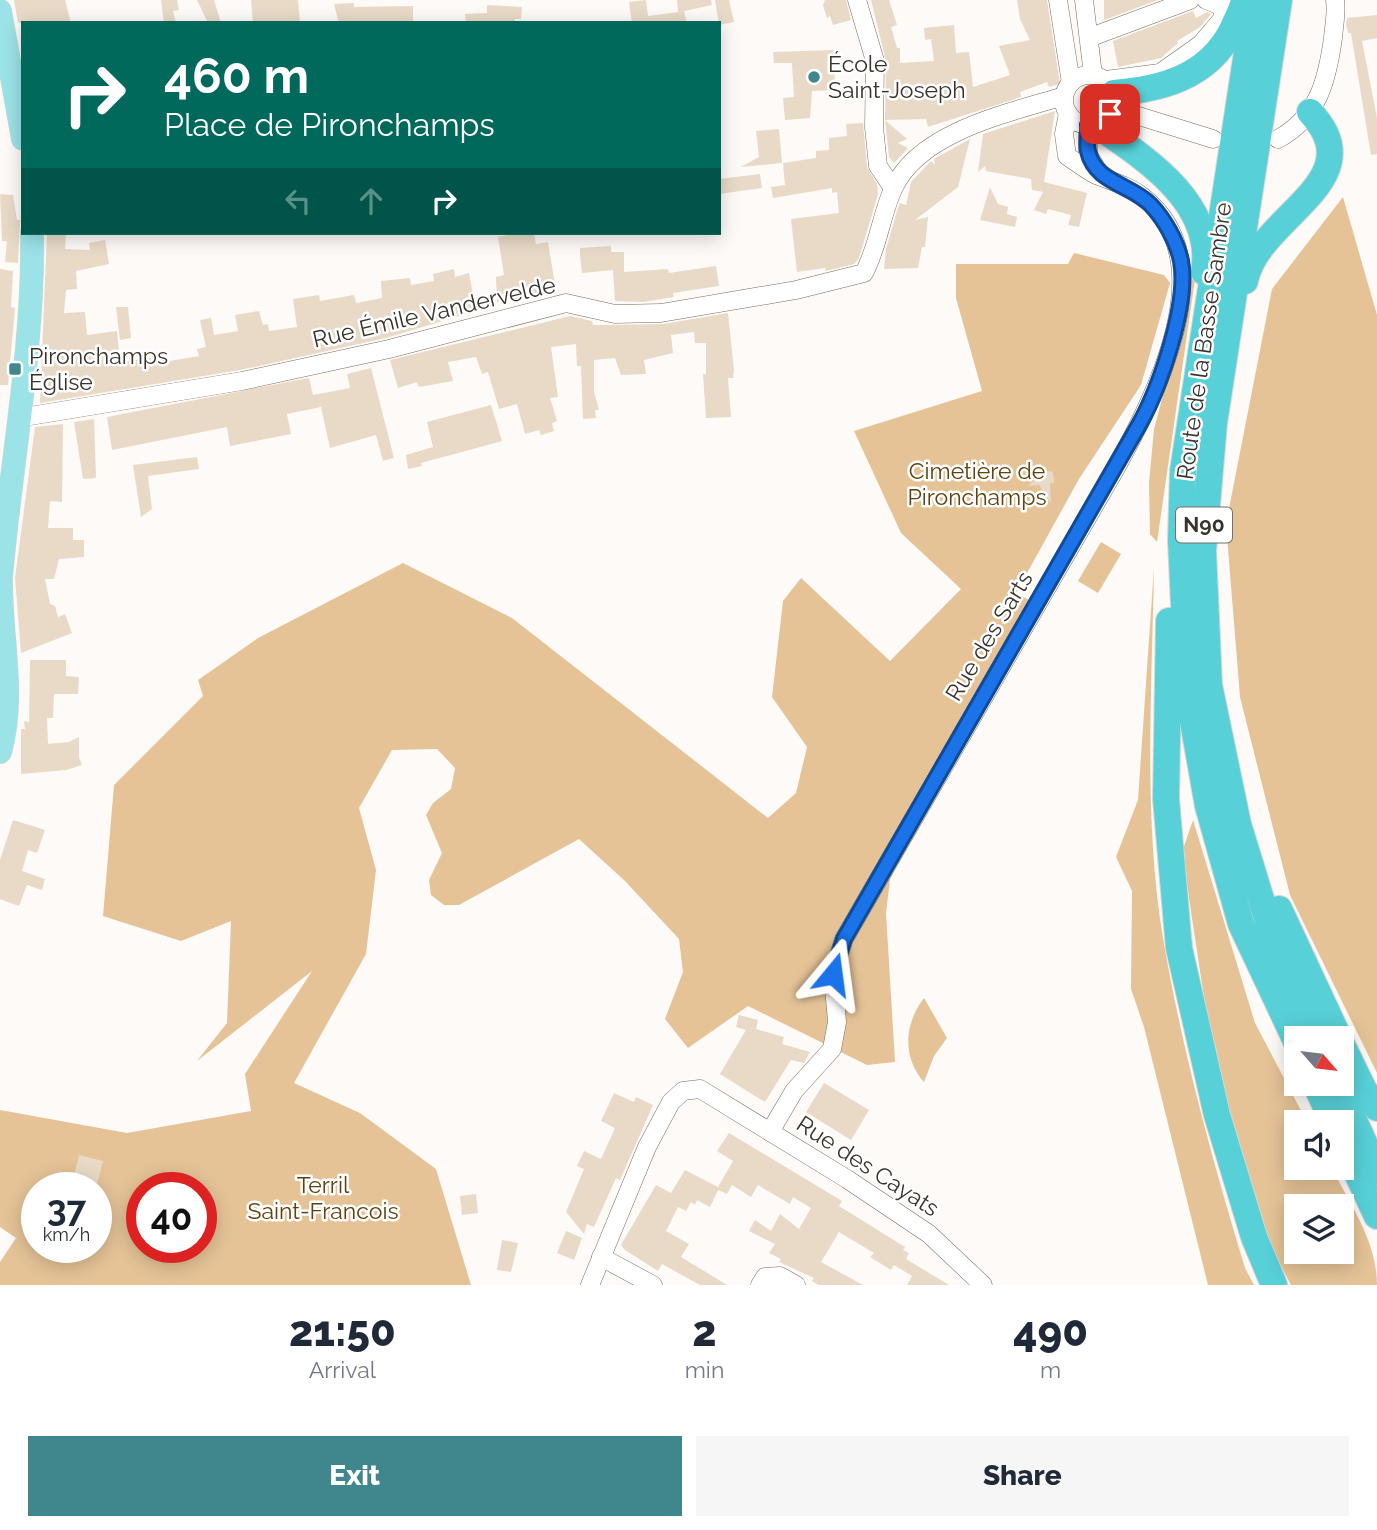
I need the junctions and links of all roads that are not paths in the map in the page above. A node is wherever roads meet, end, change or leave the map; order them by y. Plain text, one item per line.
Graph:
1 (857, 0) edge
2 (1058, 0) edge
3 (1084, 0) edge
4 (1190, 0) edge
5 (1206, 0) edge
6 (1255, 0) edge
7 (1279, 0) edge
8 (1335, 0) edge
9 (1231, 2) edge
10 (0, 11) edge
11 (1091, 37) junction
12 (1068, 97) junction
13 (1101, 101) junction
14 (1310, 112) junction
15 (21, 128) edge
16 (1213, 139) dead end
17 (1278, 139) dead end
18 (1101, 176) junction
19 (893, 188) junction
20 (32, 235) edge
21 (18, 418) junction
22 (1214, 423) junction
23 (7, 470) edge
24 (1183, 471) junction
25 (1181, 540) junction
26 (0, 752) edge
27 (1238, 824) junction
28 (1289, 1026) edge
29 (1310, 1026) edge
30 (1333, 1026) edge
31 (1354, 1070) edge
32 (1343, 1096) edge
33 (1377, 1108) edge
34 (770, 1132) junction
35 (1354, 1167) edge
36 (1377, 1171) edge
37 (1377, 1216) edge
38 (601, 1257) junction
39 (590, 1285) edge
40 (653, 1285) edge
41 (760, 1285) edge
42 (796, 1285) edge
43 (983, 1285) edge
44 (1274, 1285) edge

1 - 19 street
2 - 12 street
3 - 11 street
4 - 11 street
5 - 9 street
6 - 24 highway, Route de la Basse Sambre / N90
7 - 22 highway, Route de la Basse Sambre / N90
8 - 14 street
9 - 13 highway
10 - 15 main road
11 - 13 street
12 - 13 street
12 - 13 street, Rue Émile Vandervelde
12 - 18 street, Rue des Sarts
12 - 19 street, Rue Émile Vandervelde
13 - 16 street
13 - 18 street
13 - 24 highway
14 - 17 street
14 - 22 highway
18 - 34 street, Rue des Sarts
19 - 21 street, Rue Émile Vandervelde
20 - 21 main road
21 - 23 main road
22 - 27 highway, Route de la Basse Sambre / N90
23 - 26 main road
24 - 25 highway, Route de la Basse Sambre / N90
25 - 28 highway, Route de la Basse Sambre / N90
25 - 44 highway
27 - 29 highway, Route de la Basse Sambre / N90
27 - 30 highway
31 - 33 highway
32 - 36 highway
34 - 38 street, Rue des Cayats
34 - 43 street, Rue des Cayats
35 - 37 highway
38 - 39 street
38 - 40 street
41 - 42 street

